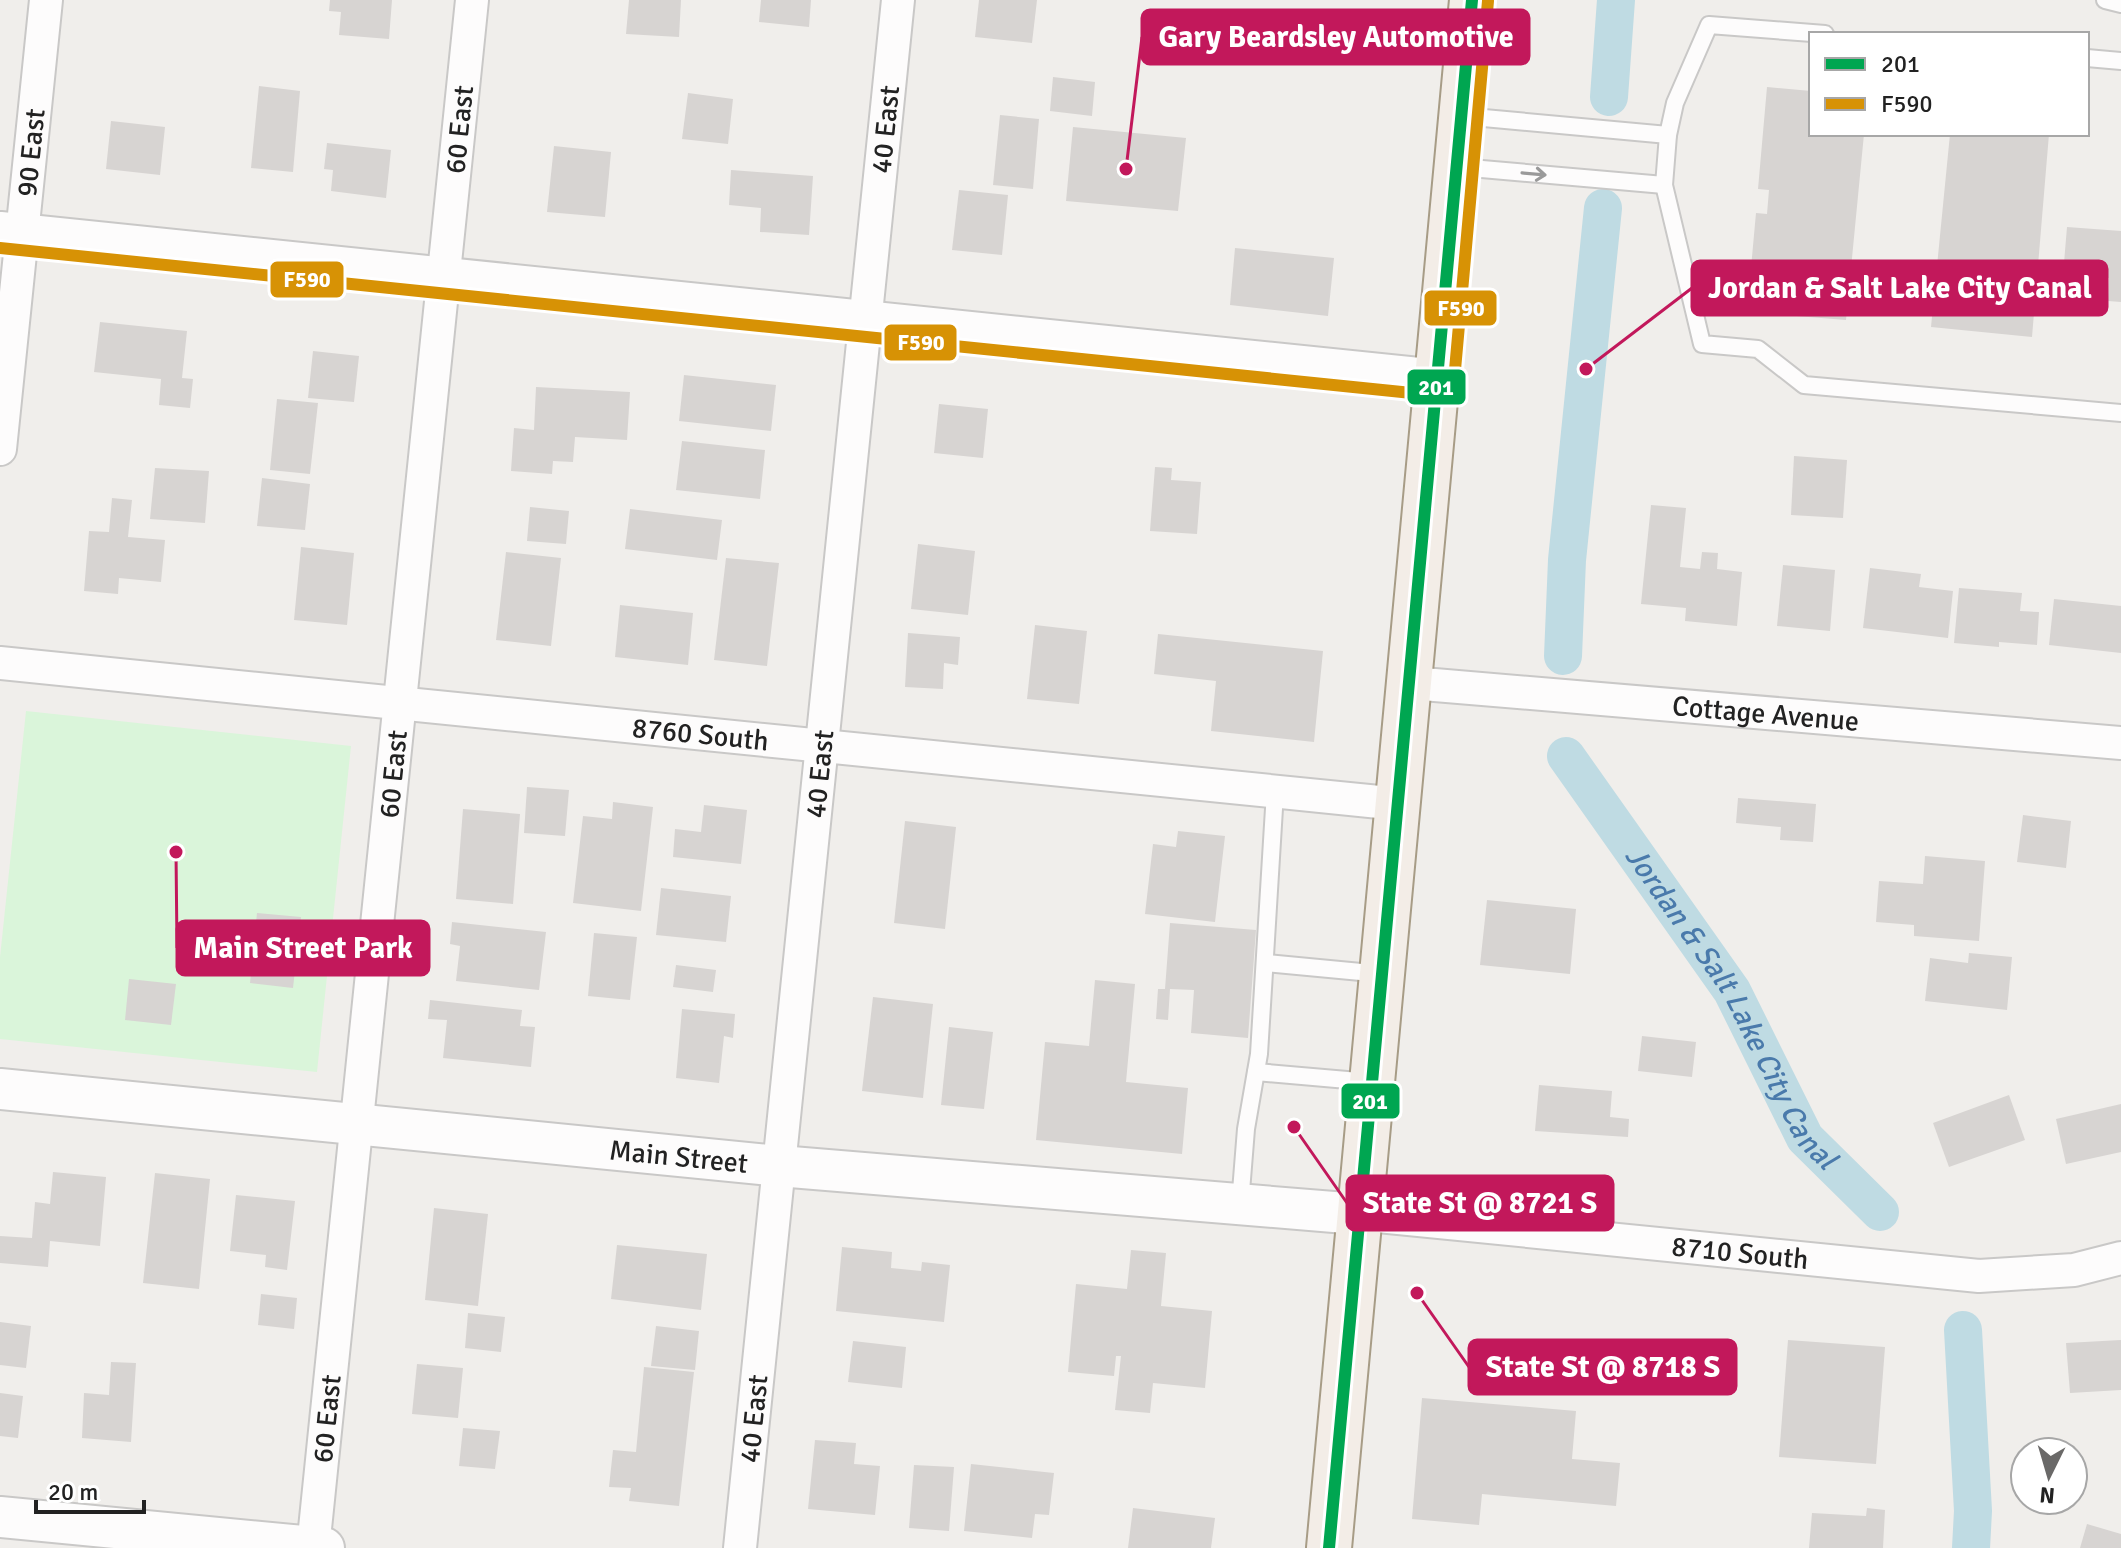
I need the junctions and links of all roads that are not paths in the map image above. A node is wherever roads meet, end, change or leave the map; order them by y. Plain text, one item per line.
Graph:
1 (46, 0) edge
2 (472, 0) edge
3 (898, 0) edge
4 (1472, 0) edge
5 (2105, 0) edge
6 (2121, 4) edge
7 (1809, 33) edge
8 (2089, 58) edge
9 (2121, 61) edge
10 (1461, 116) junction
11 (1668, 135) junction
12 (1457, 167) junction
13 (1664, 185) junction
14 (11, 233) edge
15 (444, 278) junction
16 (865, 321) junction
17 (1438, 380) junction
18 (2121, 413) edge
19 (0, 449) edge
20 (0, 663) edge
21 (1411, 683) junction
22 (400, 703) junction
23 (2121, 743) edge
24 (822, 746) junction
25 (1275, 792) junction
26 (1399, 804) junction
27 (1266, 963) junction
28 (1384, 974) junction
29 (1256, 1072) junction
30 (1372, 1082) junction
31 (0, 1089) edge
32 (357, 1126) junction
33 (779, 1166) junction
34 (1240, 1204) junction
35 (1358, 1214) junction
36 (2121, 1258) edge
37 (0, 1517) edge
38 (317, 1548) edge
39 (740, 1548) edge
40 (1329, 1548) edge

1 - 14 street, 90 East
2 - 15 street, 60 East
3 - 16 street, 40 East
4 - 10 main road
5 - 6 lane
7 - 11 lane
8 - 9 lane
10 - 11 lane
10 - 12 main road
11 - 13 lane
12 -> 13 lane
12 - 17 main road
13 - 18 lane
14 - 15 street
14 - 19 street, 90 East
15 - 16 street
15 - 22 street, 60 East
16 - 17 street
16 - 24 street, 40 East
17 - 21 main road
20 - 22 street, 8760 South
21 - 23 street, Cottage Avenue
21 - 26 main road
22 - 24 street, 8760 South
22 - 32 street, 60 East
24 - 25 street, 8760 South
24 - 33 street, 40 East
25 - 26 street, 8760 South
25 - 27 lane
26 - 28 main road
27 - 28 lane
27 - 29 lane
28 - 30 main road
29 - 30 lane
29 - 34 lane
30 - 35 main road
31 - 32 street, Main Street
32 - 33 street, Main Street
32 - 38 street, 60 East
33 - 34 street, Main Street
33 - 39 street, 40 East
34 - 35 street, Main Street
35 - 36 street, 8710 South
35 - 40 main road
37 - 38 street

